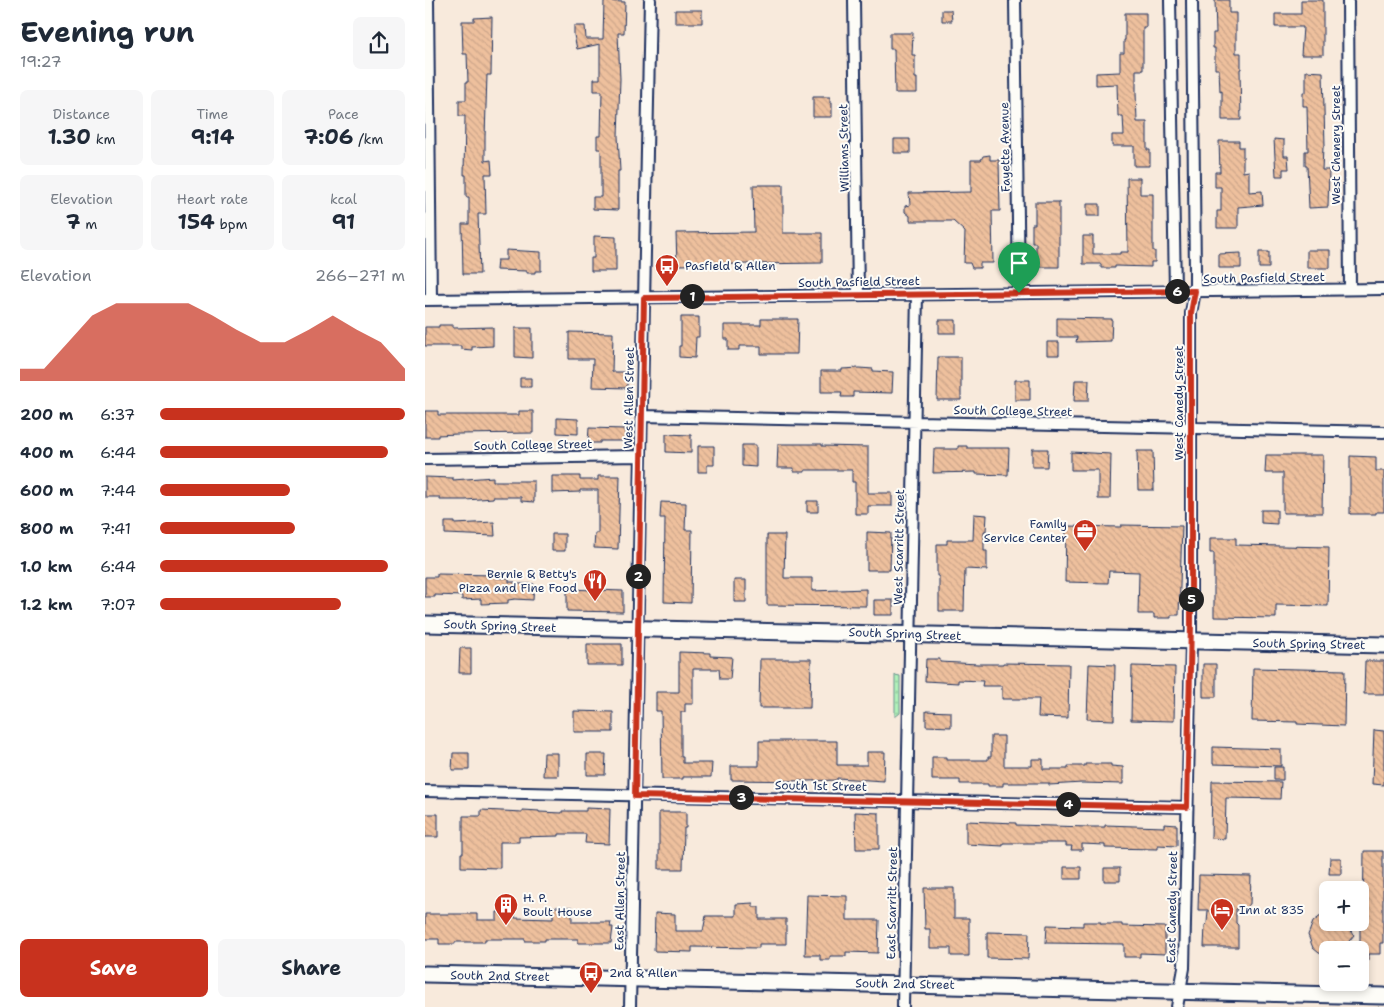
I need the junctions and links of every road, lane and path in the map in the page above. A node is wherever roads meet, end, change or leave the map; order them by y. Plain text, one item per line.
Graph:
1 (428, 0) edge
2 (650, 0) edge
3 (854, 0) edge
4 (1015, 0) edge
5 (1171, 0) edge
6 (1192, 0) edge
7 (1348, 0) edge
8 (1350, 289) junction
9 (1384, 289) edge
10 (1175, 291) junction
11 (1195, 291) junction
12 (1019, 293) junction
13 (917, 294) junction
14 (858, 296) junction
15 (644, 298) junction
16 (428, 300) edge
17 (642, 416) junction
18 (914, 422) junction
19 (1191, 427) junction
20 (1384, 432) edge
21 (641, 456) junction
22 (425, 459) edge
23 (425, 624) edge
24 (638, 629) junction
25 (909, 635) junction
26 (1191, 641) junction
27 (1384, 645) edge
28 (425, 791) edge
29 (635, 796) junction
30 (907, 800) junction
31 (1187, 807) junction
32 (425, 974) edge
33 (631, 980) junction
34 (903, 984) junction
35 (1180, 991) junction
36 (1384, 996) edge
37 (630, 1007) edge
38 (903, 1007) edge
39 (1177, 1007) edge

1 - 16 street
2 - 15 street, West Allen Street
3 - 14 street, Williams Street
4 - 12 street, Fayette Avenue
5 - 10 street
6 - 11 street, West Canedy Street
7 - 8 street, West Chenery Street
8 - 9 street, South Pasfield Street
8 - 11 street, South Pasfield Street
10 - 11 street, South Pasfield Street
10 - 12 street, South Pasfield Street
11 - 19 street, West Canedy Street
12 - 13 street, South Pasfield Street
13 - 14 street, South Pasfield Street
13 - 18 street, West Scarritt Street
14 - 15 street, South Pasfield Street
15 - 16 street, South Pasfield Street
15 - 17 street, West Allen Street
17 - 18 street, South College Street
17 - 21 street, West Allen Street
18 - 19 street, South College Street
18 - 25 street, West Scarritt Street
19 - 20 street, South College Street
19 - 26 street, West Canedy Street
21 - 22 street, South College Street
21 - 24 street, West Allen Street
23 - 24 main road, South Spring Street
24 - 25 main road, South Spring Street
24 - 29 street, West Allen Street
25 - 26 main road, South Spring Street
25 - 30 street, West Scarritt Street
26 - 27 main road, South Spring Street
26 - 31 street, West Canedy Street
28 - 29 street, South 1st Street
29 - 30 street, South 1st Street
29 - 33 street, East Allen Street
30 - 31 street, South 1st Street
30 - 34 street, East Scarritt Street
31 - 35 street, East Canedy Street
32 - 33 main road, South 2nd Street
33 - 34 main road, South 2nd Street
33 - 37 street, East Allen Street
34 - 35 main road, South 2nd Street
34 - 38 street, East Scarritt Street
35 - 36 main road, South 2nd Street
35 - 39 street, East Canedy Street

